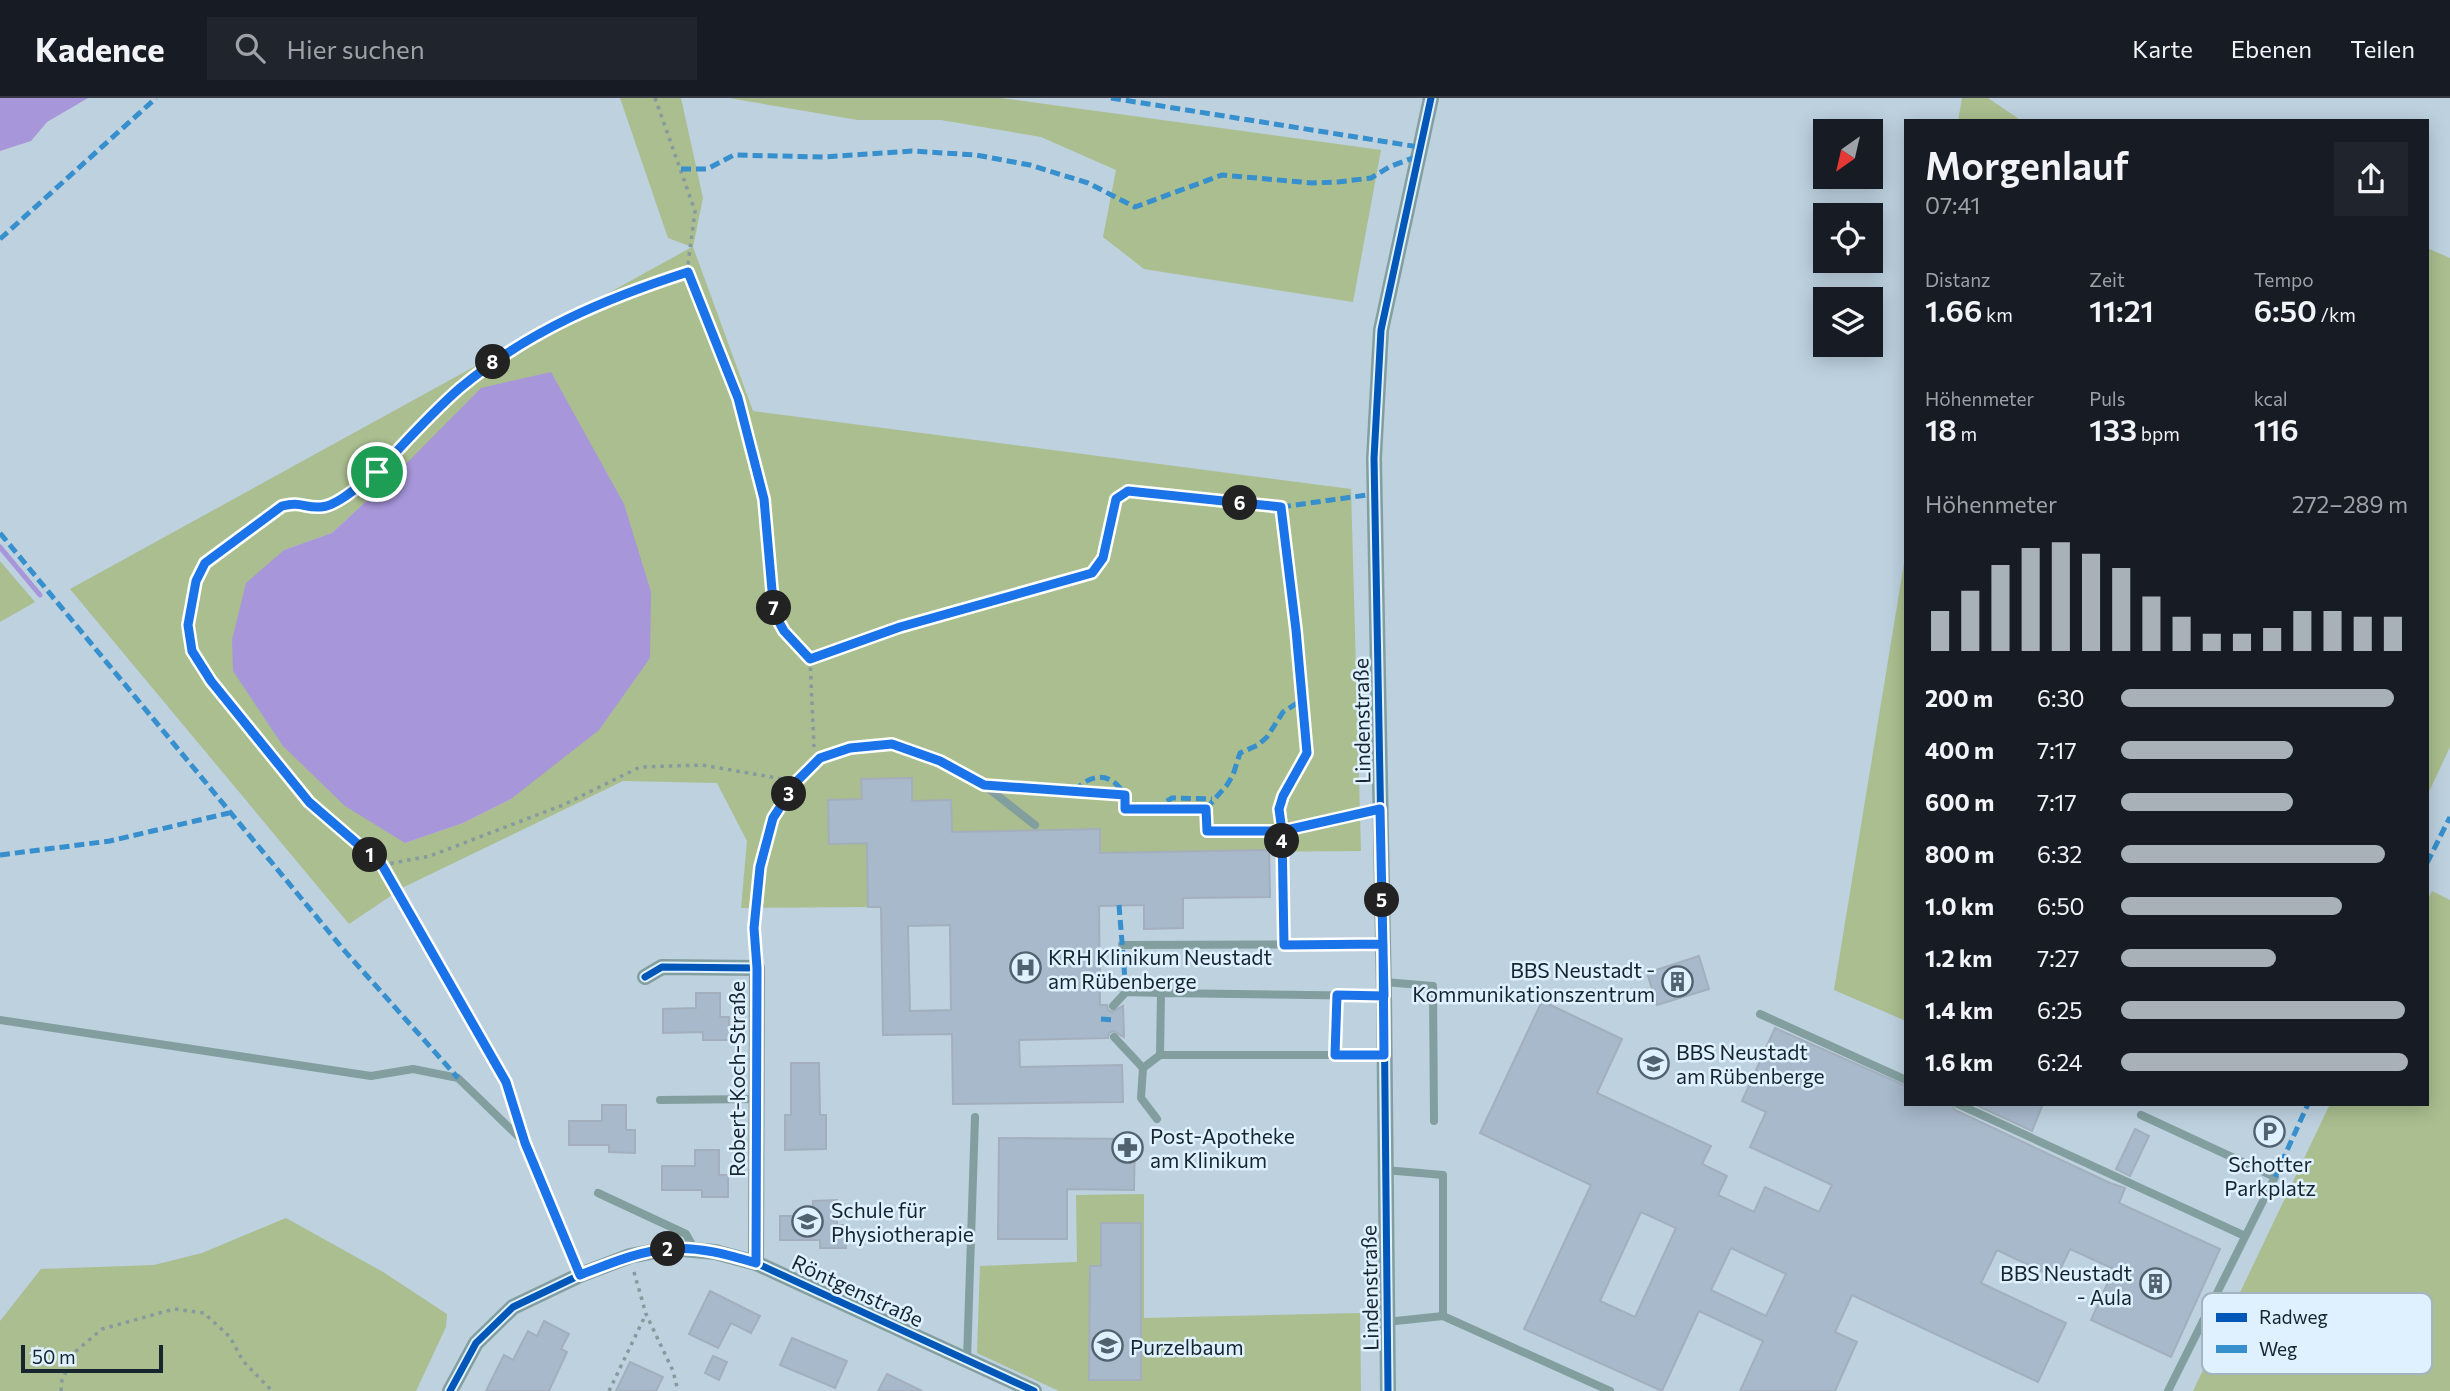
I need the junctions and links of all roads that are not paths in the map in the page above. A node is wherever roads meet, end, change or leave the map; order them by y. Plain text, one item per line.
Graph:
1 (1431, 98) edge
2 (1380, 809) junction
3 (1035, 825) dead end
4 (1282, 831) road end
5 (1383, 944) junction
6 (1122, 945) dead end
7 (757, 968) junction
8 (645, 977) dead end
9 (1384, 989) junction
10 (1161, 993) junction
11 (1337, 995) junction
12 (1113, 1006) dead end
13 (1760, 1014) dead end
14 (0, 1020) edge
15 (1114, 1037) dead end
16 (1160, 1055) junction
17 (1335, 1055) junction
18 (1384, 1055) junction
19 (1143, 1068) junction
20 (1904, 1079) edge
21 (757, 1098) junction
22 (660, 1100) dead end
23 (1962, 1106) edge
24 (2141, 1115) dead end
25 (975, 1116) dead end
26 (1157, 1119) dead end
27 (1434, 1121) dead end
28 (1385, 1170) junction
29 (598, 1193) dead end
30 (2245, 1236) junction
31 (695, 1250) junction
32 (756, 1263) junction
33 (580, 1275) junction
34 (2217, 1293) edge
35 (1443, 1315) junction
36 (1386, 1322) junction
37 (2202, 1323) edge
38 (967, 1360) junction
39 (450, 1391) edge
40 (1034, 1391) edge
41 (1388, 1391) edge
42 (1610, 1391) edge
43 (2168, 1391) edge

1 - 2 street, Lindenstraße
2 - 4 lane
2 - 5 street, Lindenstraße
3 - 7 lane
5 - 6 lane
5 - 9 street, Lindenstraße
7 - 8 street, Robert-Koch-Straße
7 - 21 street, Robert-Koch-Straße
9 - 11 lane
9 - 18 street, Lindenstraße
9 - 27 lane
10 - 11 lane
10 - 12 lane
10 - 16 lane
11 - 17 lane
13 - 20 lane
14 - 33 lane
15 - 19 lane
16 - 17 lane
16 - 19 lane
17 - 18 lane
18 - 28 street, Lindenstraße
19 - 26 lane
21 - 22 lane
21 - 32 street, Robert-Koch-Straße
23 - 30 lane
24 - 30 lane
25 - 38 lane
28 - 35 lane
28 - 36 street, Lindenstraße
29 - 31 lane
30 - 34 lane
31 - 32 street, Röntgenstraße
31 - 33 street, Röntgenstraße
32 - 38 street, Röntgenstraße
33 - 39 street, Röntgenstraße
35 - 36 lane
35 - 42 lane
36 - 41 street, Lindenstraße
37 - 43 lane
38 - 40 street, Röntgenstraße

